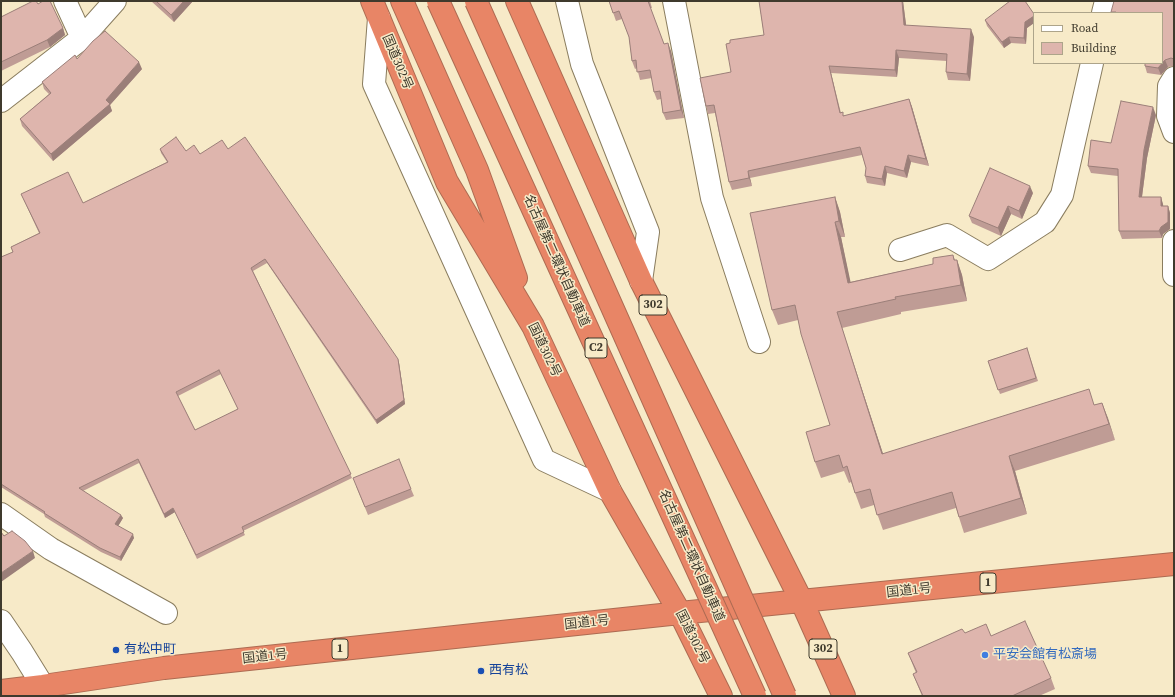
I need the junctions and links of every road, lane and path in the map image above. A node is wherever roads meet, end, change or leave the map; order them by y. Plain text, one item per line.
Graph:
1 (65, 1) edge
2 (115, 1) edge
3 (402, 1) edge
4 (438, 1) edge
5 (476, 1) edge
6 (517, 1) edge
7 (567, 1) edge
8 (674, 1) edge
9 (1106, 1) edge
10 (376, 10) edge
11 (1103, 12) edge
12 (82, 38) junction
13 (1092, 64) edge
14 (1174, 78) edge
15 (1, 101) edge
16 (1174, 132) edge
17 (1174, 241) edge
18 (900, 250) dead end
19 (1174, 275) edge
20 (641, 281) junction
21 (533, 326) junction
22 (759, 342) dead end
23 (610, 491) junction
24 (1, 514) edge
25 (1174, 564) edge
26 (802, 602) junction
27 (166, 613) dead end
28 (680, 613) junction
29 (1, 622) edge
30 (1, 691) edge
31 (43, 691) edge
32 (721, 696) edge
33 (754, 696) edge
34 (785, 696) edge
35 (844, 696) edge

1 - 12 street
2 - 12 street
3 - 21 highway
4 - 33 highway, 名古屋第二環状自動車道 / C2, bridge
5 - 34 highway, C2, bridge
6 - 20 highway, 302
7 - 20 street
8 - 22 street
9 - 11 street
10 - 21 highway, 国道302号
10 - 23 street
12 - 15 street
13 - 18 street
14 - 16 street
17 - 19 street
20 - 26 highway, 302
21 - 23 highway, 国道302号
23 - 28 highway, 国道302号
24 - 27 street
25 - 26 highway, 国道1号 / 1
26 - 28 highway, 国道1号 / 1
26 - 35 highway, 302
28 - 31 highway, 国道1号 / 1
28 - 32 highway, 国道302号
29 - 31 street
30 - 31 highway, 国道1号 / 1

